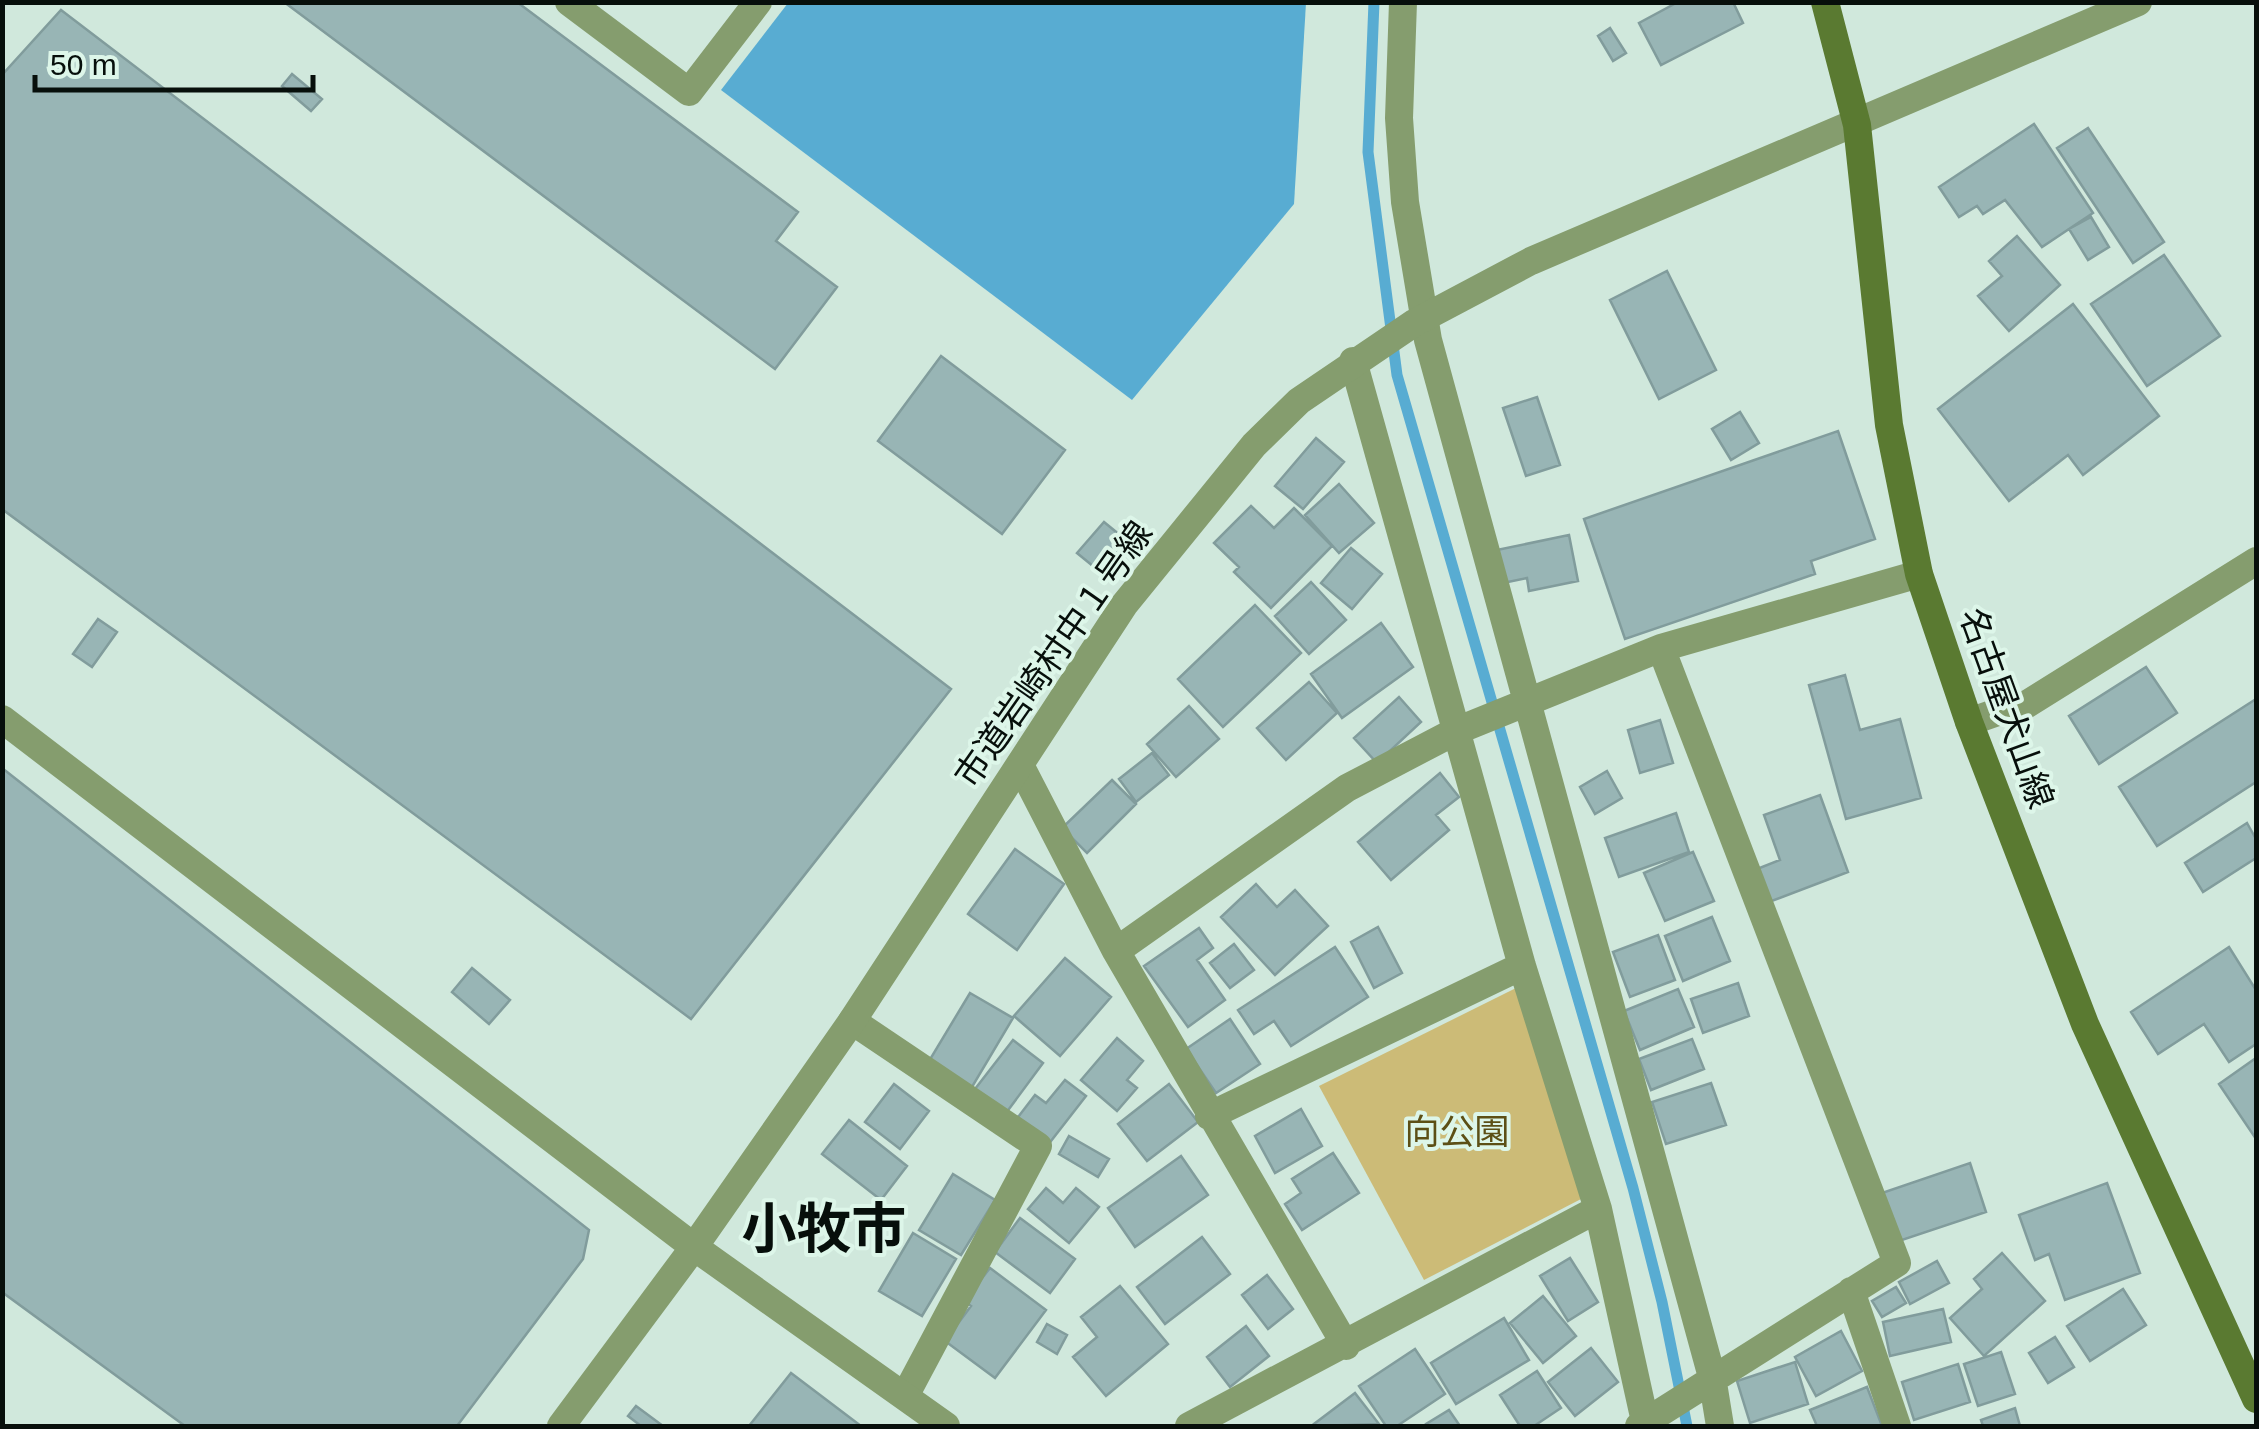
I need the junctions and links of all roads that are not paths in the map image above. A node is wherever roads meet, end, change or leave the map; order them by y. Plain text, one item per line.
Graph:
1 (569, 2) edge
2 (758, 2) edge
3 (1403, 2) edge
4 (1825, 2) edge
5 (2138, 2) edge
6 (1858, 125) junction
7 (1419, 320) junction
8 (1352, 361) junction
9 (2256, 561) edge
10 (1920, 574) junction
11 (1661, 648) junction
12 (1524, 705) junction
13 (2, 719) edge
14 (1969, 722) junction
15 (1464, 728) junction
16 (1020, 765) junction
17 (1116, 950) junction
18 (1522, 966) junction
19 (852, 1022) junction
20 (1209, 1116) junction
21 (1598, 1208) junction
22 (694, 1247) junction
23 (1852, 1290) junction
24 (1346, 1346) junction
25 (1708, 1380) junction
26 (906, 1396) junction
27 (2256, 1399) edge
28 (1647, 1422) edge
29 (561, 1426) edge
30 (946, 1426) edge
31 (1189, 1426) edge
32 (1720, 1426) edge
33 (1897, 1426) edge

1 - 2 street
3 - 7 street
4 - 6 main road, 名古屋犬山線
5 - 6 street, 市道岩崎村中１号線
6 - 7 street, 市道岩崎村中１号線
6 - 10 main road, 名古屋犬山線
7 - 8 street, 市道岩崎村中１号線
7 - 12 street
8 - 15 street
8 - 16 street, 市道岩崎村中１号線
9 - 14 street
10 - 11 street
10 - 14 main road, 名古屋犬山線
11 - 12 street
11 - 23 street
12 - 15 street
12 - 25 street
13 - 22 street
14 - 27 main road, 名古屋犬山線
15 - 17 street
15 - 18 street
16 - 17 street
16 - 19 street, 市道岩崎村中１号線
17 - 20 street
18 - 20 street
18 - 21 street
19 - 22 street, 市道岩崎村中１号線
19 - 26 street
20 - 24 street
21 - 24 street
21 - 28 street
22 - 26 street
22 - 29 street, 市道岩崎村中１号線
23 - 25 street
23 - 33 street
24 - 31 street
25 - 28 street
25 - 32 street
26 - 30 street

